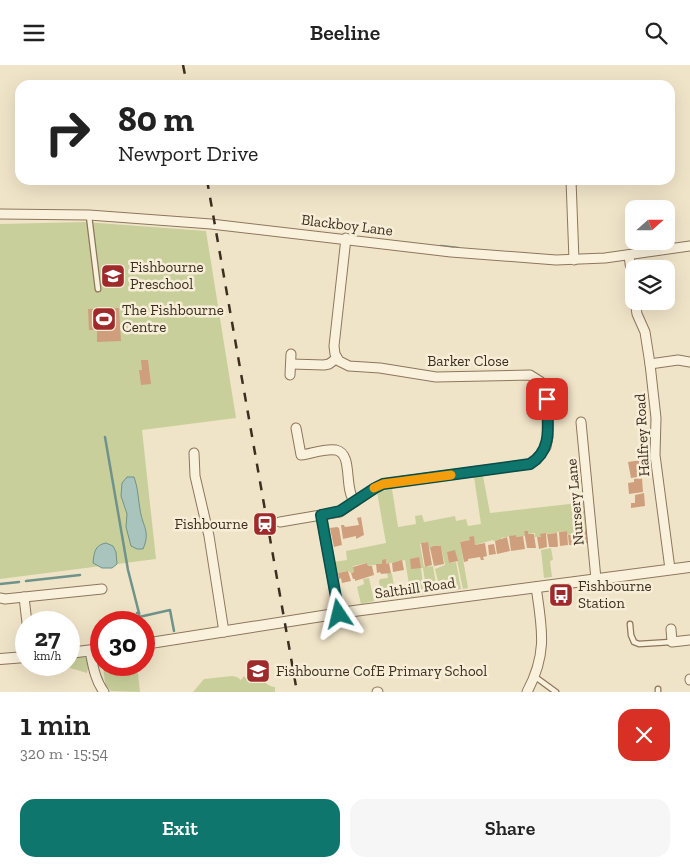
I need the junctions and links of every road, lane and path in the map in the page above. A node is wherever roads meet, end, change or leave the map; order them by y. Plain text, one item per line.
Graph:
1 (571, 185) edge
2 (0, 214) edge
3 (89, 215) junction
4 (346, 238) junction
5 (690, 246) edge
6 (629, 255) junction
7 (574, 260) junction
8 (630, 260) edge
9 (98, 289) dead end
10 (636, 310) edge
11 (291, 354) dead end
12 (337, 358) junction
13 (690, 362) edge
14 (291, 364) junction
15 (650, 364) junction
16 (290, 375) dead end
17 (581, 422) dead end
18 (296, 428) dead end
19 (194, 453) dead end
20 (355, 502) junction
21 (321, 515) junction
22 (280, 522) dead end
23 (690, 567) edge
24 (670, 569) junction
25 (596, 579) junction
26 (536, 587) junction
27 (102, 589) dead end
28 (24, 597) junction
29 (0, 598) edge
30 (26, 611) edge
31 (339, 614) junction
32 (630, 625) dead end
33 (671, 629) dead end
34 (224, 632) junction
35 (690, 639) edge
36 (155, 642) edge
37 (672, 642) junction
38 (90, 651) edge
39 (80, 652) edge
40 (15, 658) edge
41 (0, 659) edge
42 (95, 676) edge
43 (534, 676) junction
44 (104, 692) edge
45 (527, 692) edge
46 (556, 692) edge

1 - 7 street
2 - 3 street, Blackboy Lane
3 - 4 street, Blackboy Lane
3 - 9 lane
4 - 7 street, Blackboy Lane
4 - 12 street
5 - 6 street, Blackboy Lane
6 - 7 street, Blackboy Lane
6 - 8 street
10 - 15 street, Halfrey Road
11 - 14 street
12 - 14 street
12 - 20 street, Barker Close
13 - 15 street
14 - 16 street
15 - 24 street, Halfrey Road
17 - 25 street, Nursery Lane
18 - 20 street
19 - 34 street
20 - 21 street
21 - 22 street
21 - 31 street
23 - 24 street, Salthill Road
24 - 25 street, Salthill Road
25 - 26 street, Salthill Road
26 - 31 street, Salthill Road
26 - 43 street
27 - 28 street
28 - 29 street
28 - 30 street
31 - 34 street, Salthill Road
32 - 37 lane
33 - 37 street
34 - 36 street, Salthill Road
35 - 37 street
38 - 39 street
40 - 41 street
42 - 44 street
43 - 45 street
43 - 46 lane

